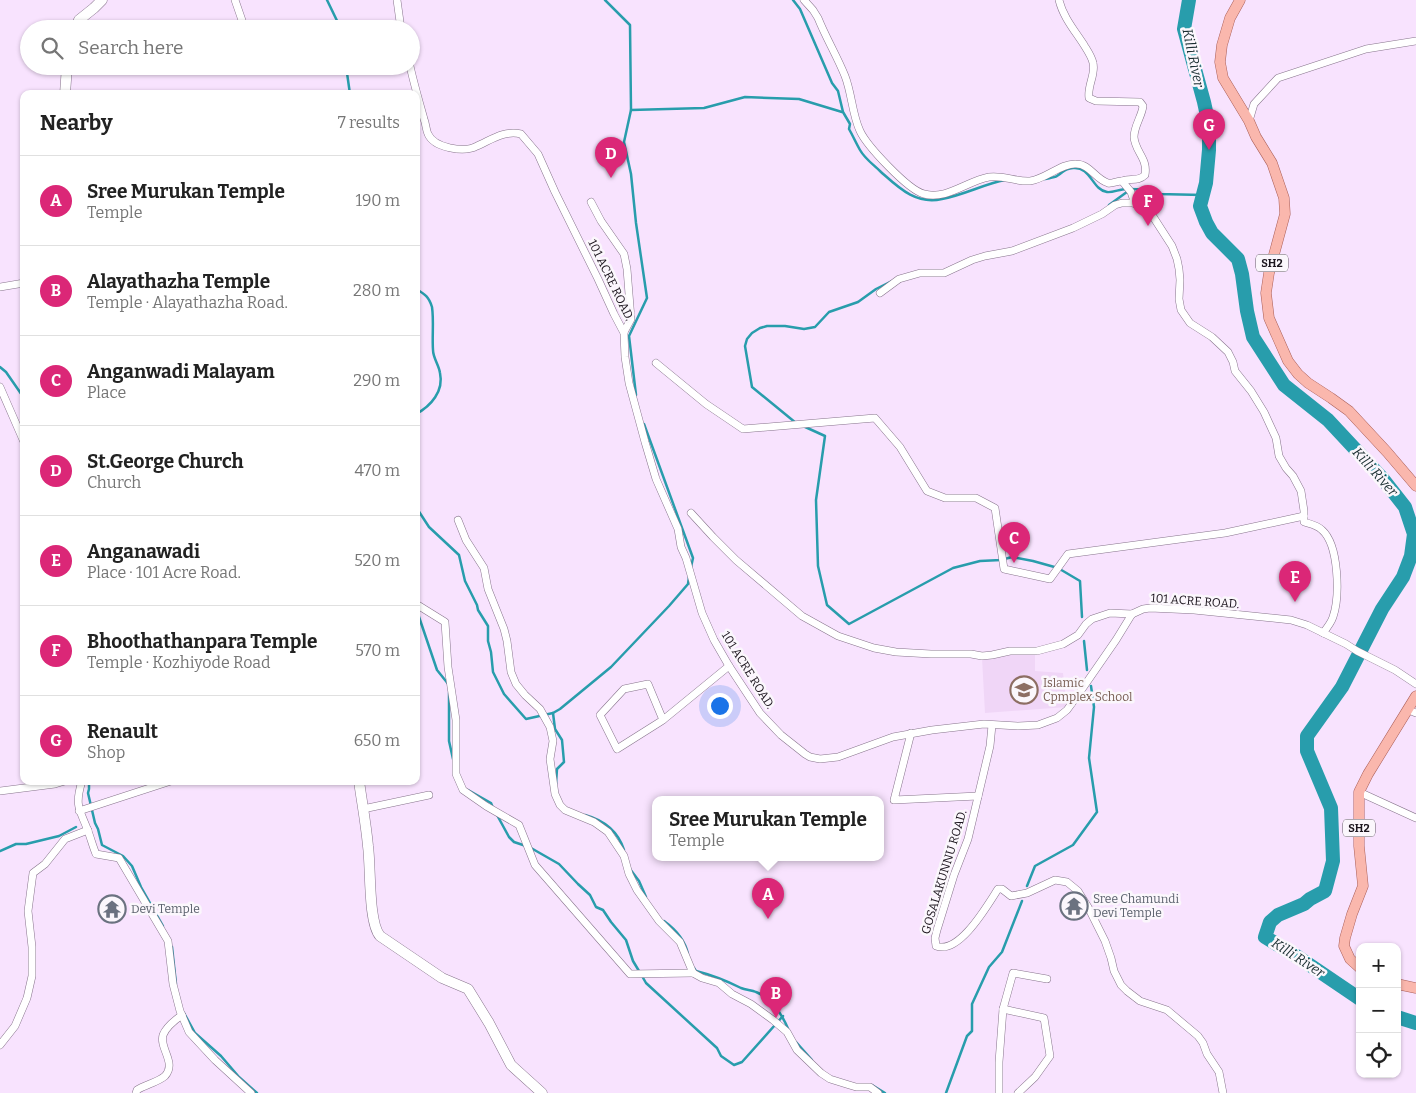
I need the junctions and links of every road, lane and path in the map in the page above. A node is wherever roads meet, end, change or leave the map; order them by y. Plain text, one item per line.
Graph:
1 (102, 0) edge
2 (235, 0) edge
3 (397, 0) edge
4 (804, 0) edge
5 (1059, 0) edge
6 (1240, 0) edge
7 (79, 20) edge
8 (242, 20) edge
9 (400, 20) edge
10 (1416, 41) edge
11 (66, 75) edge
12 (412, 75) edge
13 (65, 90) edge
14 (416, 90) edge
15 (420, 104) edge
16 (1249, 121) junction
17 (1122, 181) junction
18 (591, 202) dead end
19 (1135, 203) junction
20 (20, 284) edge
21 (0, 287) edge
22 (880, 293) dead end
23 (625, 331) junction
24 (656, 363) dead end
25 (0, 387) edge
26 (20, 433) edge
27 (1416, 486) edge
28 (691, 513) dead end
29 (1304, 516) junction
30 (458, 520) dead end
31 (420, 606) edge
32 (1132, 614) junction
33 (1323, 633) junction
34 (729, 666) junction
35 (1416, 684) edge
36 (1416, 696) edge
37 (1412, 712) edge
38 (663, 720) junction
39 (992, 725) junction
40 (911, 733) junction
41 (48, 785) edge
42 (81, 785) edge
43 (158, 785) edge
44 (360, 785) edge
45 (0, 792) edge
46 (1359, 792) junction
47 (429, 796) dead end
48 (978, 796) junction
49 (363, 809) junction
50 (79, 810) junction
51 (1416, 818) edge
52 (88, 830) junction
53 (1356, 964) edge
54 (693, 973) junction
55 (1047, 979) dead end
56 (1401, 985) edge
57 (1416, 988) edge
58 (1003, 1009) junction
59 (182, 1015) junction
60 (0, 1045) edge
61 (136, 1093) edge
62 (251, 1093) edge
63 (542, 1093) edge
64 (878, 1093) edge
65 (999, 1093) edge
66 (1018, 1093) edge
67 (1224, 1093) edge

1 - 7 main road
2 - 8 street
3 - 9 street
4 - 17 street
5 - 17 street
6 - 16 main road, SH2
10 - 16 street
11 - 13 main road
12 - 14 street, 101 ACRE ROAD.
15 - 23 street, 101 ACRE ROAD.
16 - 27 main road, SH2
17 - 19 street
18 - 23 street
19 - 22 street
19 - 29 street
20 - 21 street
23 - 34 street, 101 ACRE ROAD.
24 - 29 street
25 - 26 street
28 - 32 street
29 - 33 street
30 - 54 street
31 - 54 street
32 - 33 street, 101 ACRE ROAD.
32 - 39 street, 101 ACRE ROAD.
33 - 35 street, 101 ACRE ROAD.
34 - 38 street
34 - 40 street, 101 ACRE ROAD.
36 - 37 main road, SH2
37 - 46 main road, SH2
38 - 38 street
39 - 40 street, 101 ACRE ROAD.
39 - 48 street, GOSALAKUNNU ROAD.
40 - 48 street
41 - 45 street
42 - 50 street
43 - 50 street
44 - 49 main road
46 - 51 street
46 - 53 main road, SH2
47 - 49 street
48 - 67 street, GOSALAKUNNU ROAD.
49 - 63 main road
50 - 52 street
52 - 59 street
52 - 60 street
54 - 64 street
55 - 58 street
56 - 57 main road
58 - 65 street
58 - 66 street
59 - 61 street
59 - 62 street

